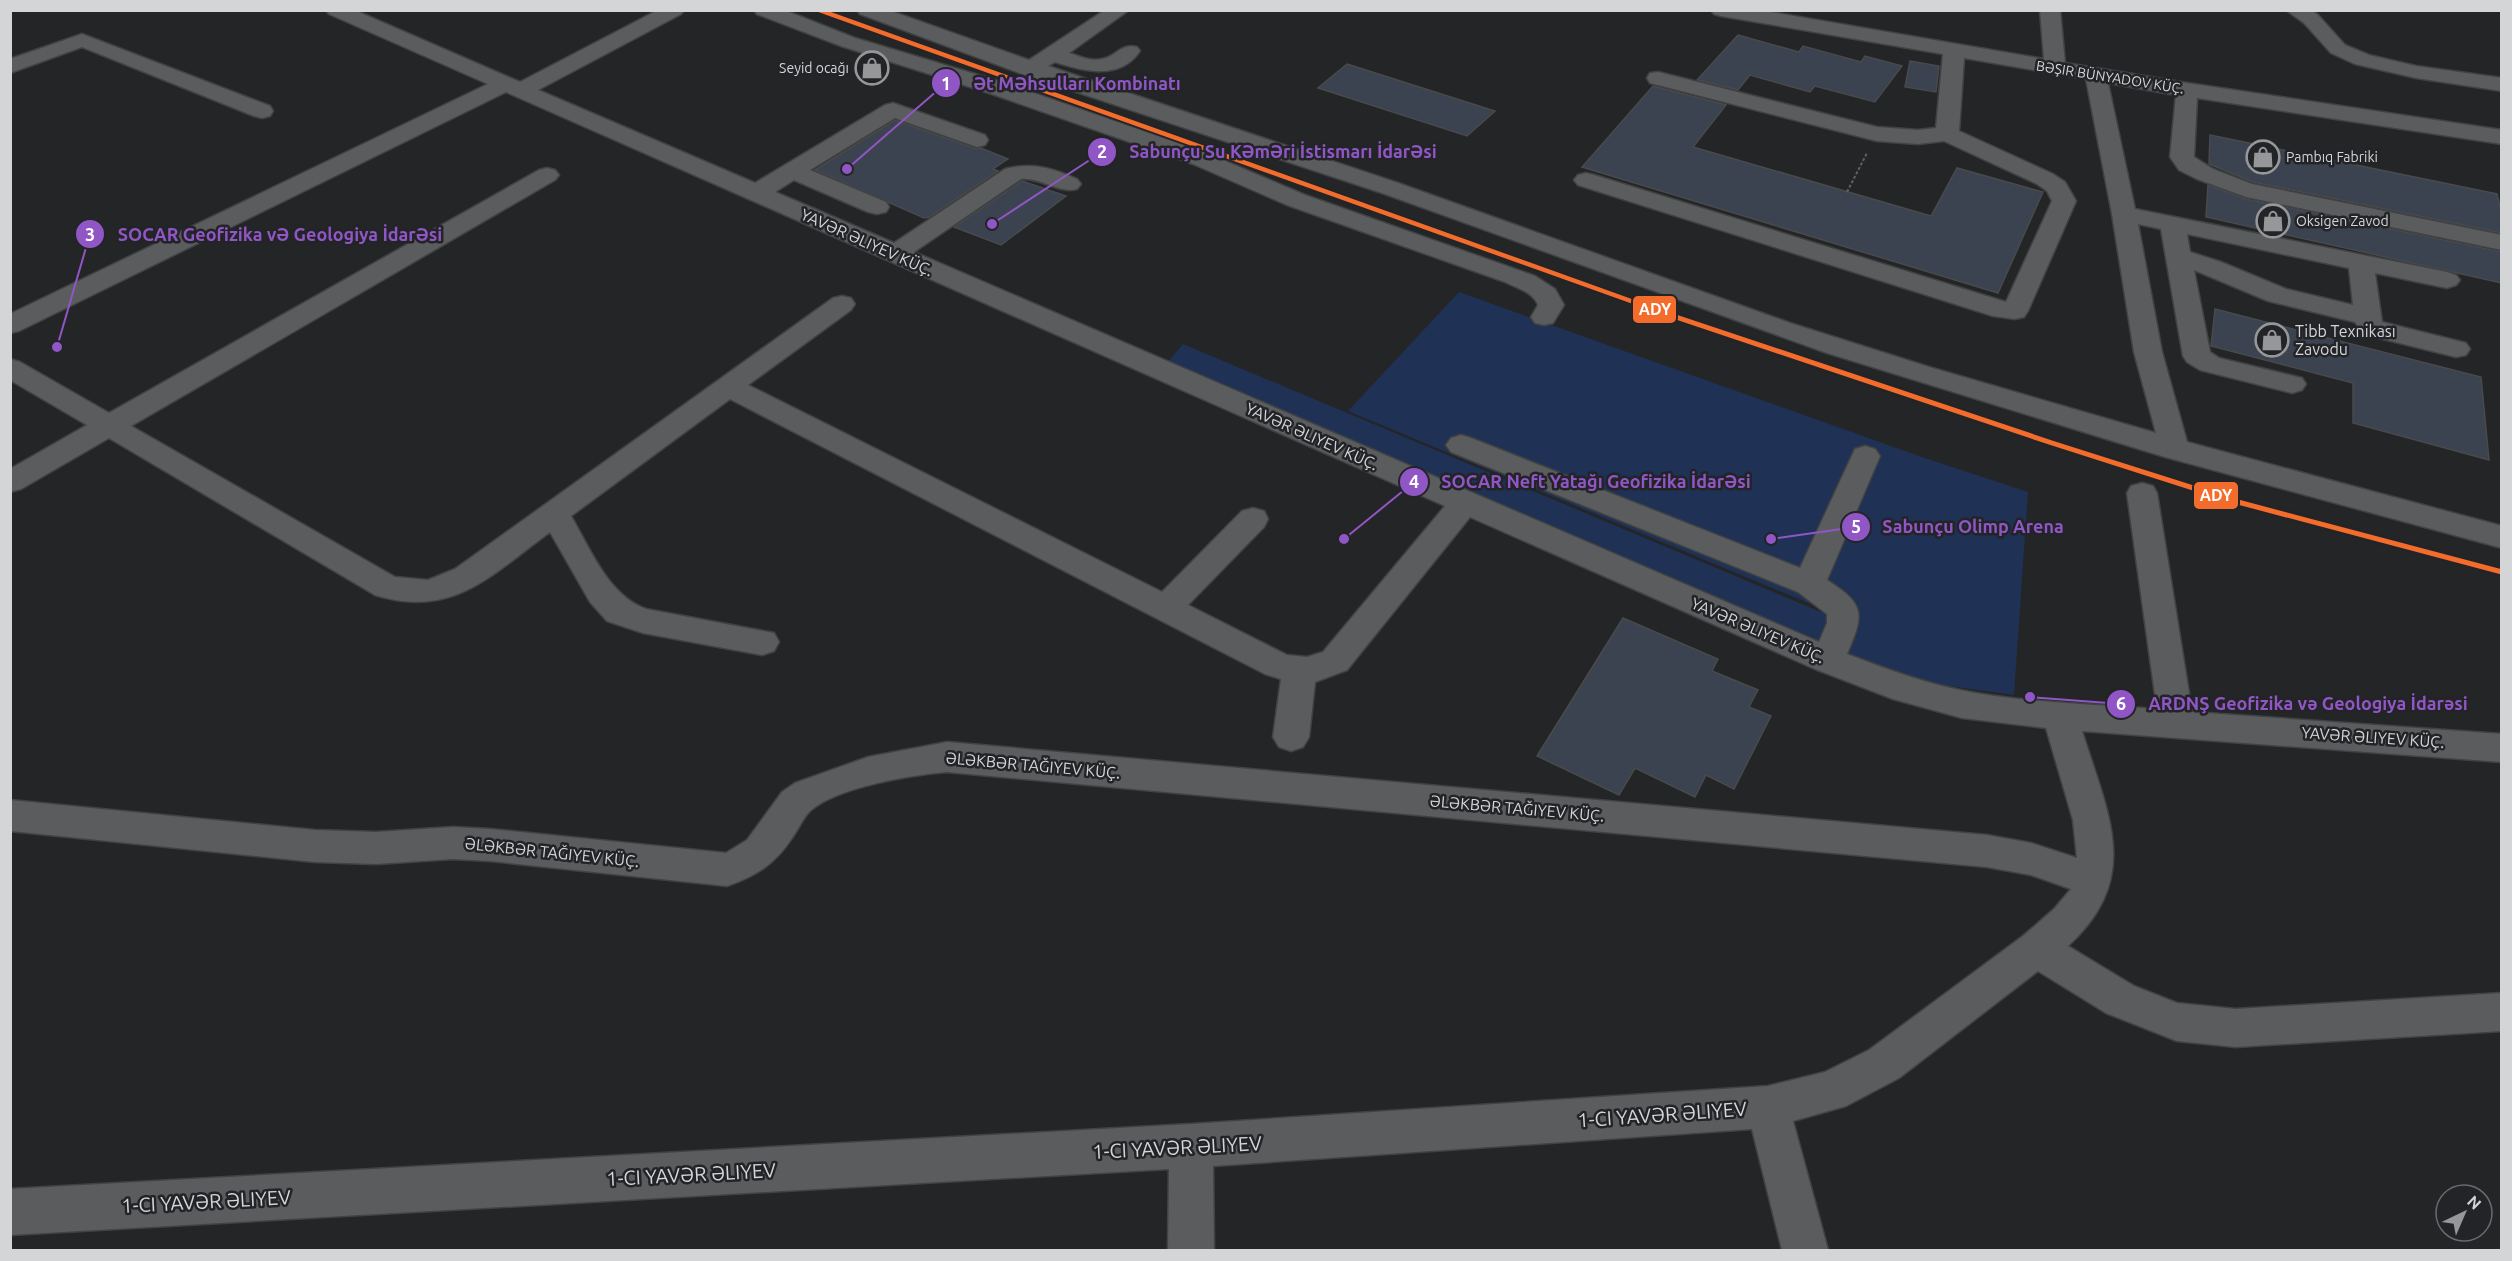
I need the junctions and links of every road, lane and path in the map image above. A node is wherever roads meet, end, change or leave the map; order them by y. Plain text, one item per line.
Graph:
1 (336, 10) edge
2 (674, 10) edge
3 (764, 10) edge
4 (867, 10) edge
5 (1119, 10) edge
6 (1720, 10) edge
7 (2050, 10) edge
8 (2296, 10) edge
9 (1130, 51) dead end
10 (1954, 51) junction
11 (1052, 54) junction
12 (10, 68) edge
13 (2055, 68) junction
14 (1030, 69) junction
15 (2096, 75) junction
16 (1658, 78) dead end
17 (2502, 85) edge
18 (512, 87) junction
19 (2187, 90) junction
20 (262, 111) dead end
21 (1877, 134) junction
22 (1947, 134) junction
23 (2502, 137) edge
24 (977, 140) dead end
25 (792, 171) junction
26 (547, 174) dead end
27 (1586, 180) dead end
28 (1069, 184) dead end
29 (1847, 192) dead end
30 (756, 193) junction
31 (877, 207) dead end
32 (2124, 214) junction
33 (2172, 222) junction
34 (2502, 243) edge
35 (895, 254) junction
36 (2179, 257) junction
37 (2361, 263) junction
38 (2447, 280) dead end
39 (842, 304) dead end
40 (2368, 316) junction
41 (1544, 317) dead end
42 (10, 325) edge
43 (2456, 349) dead end
44 (10, 368) edge
45 (2292, 384) dead end
46 (727, 386) junction
47 (107, 426) junction
48 (1461, 445) dead end
49 (2175, 450) junction
50 (1865, 456) dead end
51 (10, 482) edge
52 (2142, 493) dead end
53 (1465, 502) junction
54 (554, 513) junction
55 (1253, 519) dead end
56 (2502, 537) edge
57 (1809, 584) junction
58 (1166, 608) junction
59 (762, 642) dead end
60 (1827, 660) junction
61 (1299, 672) junction
62 (2060, 716) junction
63 (2176, 723) junction
64 (1291, 738) dead end
65 (2502, 748) edge
66 (10, 815) edge
67 (2093, 880) junction
68 (2037, 949) junction
69 (2502, 1012) edge
70 (1768, 1107) junction
71 (1191, 1146) junction
72 (10, 1212) edge
73 (1191, 1251) edge
74 (1805, 1251) edge

1 - 18 street, YAVƏR ƏLIYEV KÜÇ.
2 - 18 street
3 - 41 street
4 - 14 street
5 - 11 street
6 - 10 street, BƏŞIR BÜNYADOV KÜÇ.
7 - 13 street
8 - 17 street
9 - 11 street
10 - 13 street, BƏŞIR BÜNYADOV KÜÇ.
10 - 22 street
11 - 14 street
12 - 20 street
13 - 15 street, BƏŞIR BÜNYADOV KÜÇ.
14 - 49 street
15 - 19 street, BƏŞIR BÜNYADOV KÜÇ.
15 - 32 street
16 - 21 street
18 - 30 street, YAVƏR ƏLIYEV KÜÇ.
18 - 42 street
19 - 23 street, BƏŞIR BÜNYADOV KÜÇ.
19 - 34 street
21 - 22 street
21 - 29 path
22 - 27 street
24 - 25 street
25 - 30 street
25 - 31 street
26 - 47 street
28 - 35 street
30 - 35 street, YAVƏR ƏLIYEV KÜÇ.
32 - 33 street
32 - 49 street
33 - 36 street
33 - 37 street
35 - 53 street, YAVƏR ƏLIYEV KÜÇ.
36 - 40 street
36 - 45 street
37 - 38 street
37 - 40 street
39 - 46 street
40 - 43 street
44 - 47 street
46 - 54 street
46 - 58 street
47 - 51 street
47 - 54 street
48 - 57 street
49 - 56 street
50 - 57 street
52 - 63 street
53 - 60 street, YAVƏR ƏLIYEV KÜÇ.
53 - 61 street
54 - 59 street
55 - 58 street
57 - 60 street
58 - 61 street
60 - 62 street, YAVƏR ƏLIYEV KÜÇ.
61 - 64 street
62 - 63 street, YAVƏR ƏLIYEV KÜÇ.
62 - 67 street, 1-CI YAVƏR ƏLIYEV
63 - 65 street, YAVƏR ƏLIYEV KÜÇ.
66 - 67 street
67 - 68 street, 1-CI YAVƏR ƏLIYEV
68 - 69 street
68 - 70 street, 1-CI YAVƏR ƏLIYEV
70 - 71 street, 1-CI YAVƏR ƏLIYEV
70 - 74 street
71 - 72 street, 1-CI YAVƏR ƏLIYEV
71 - 73 street

